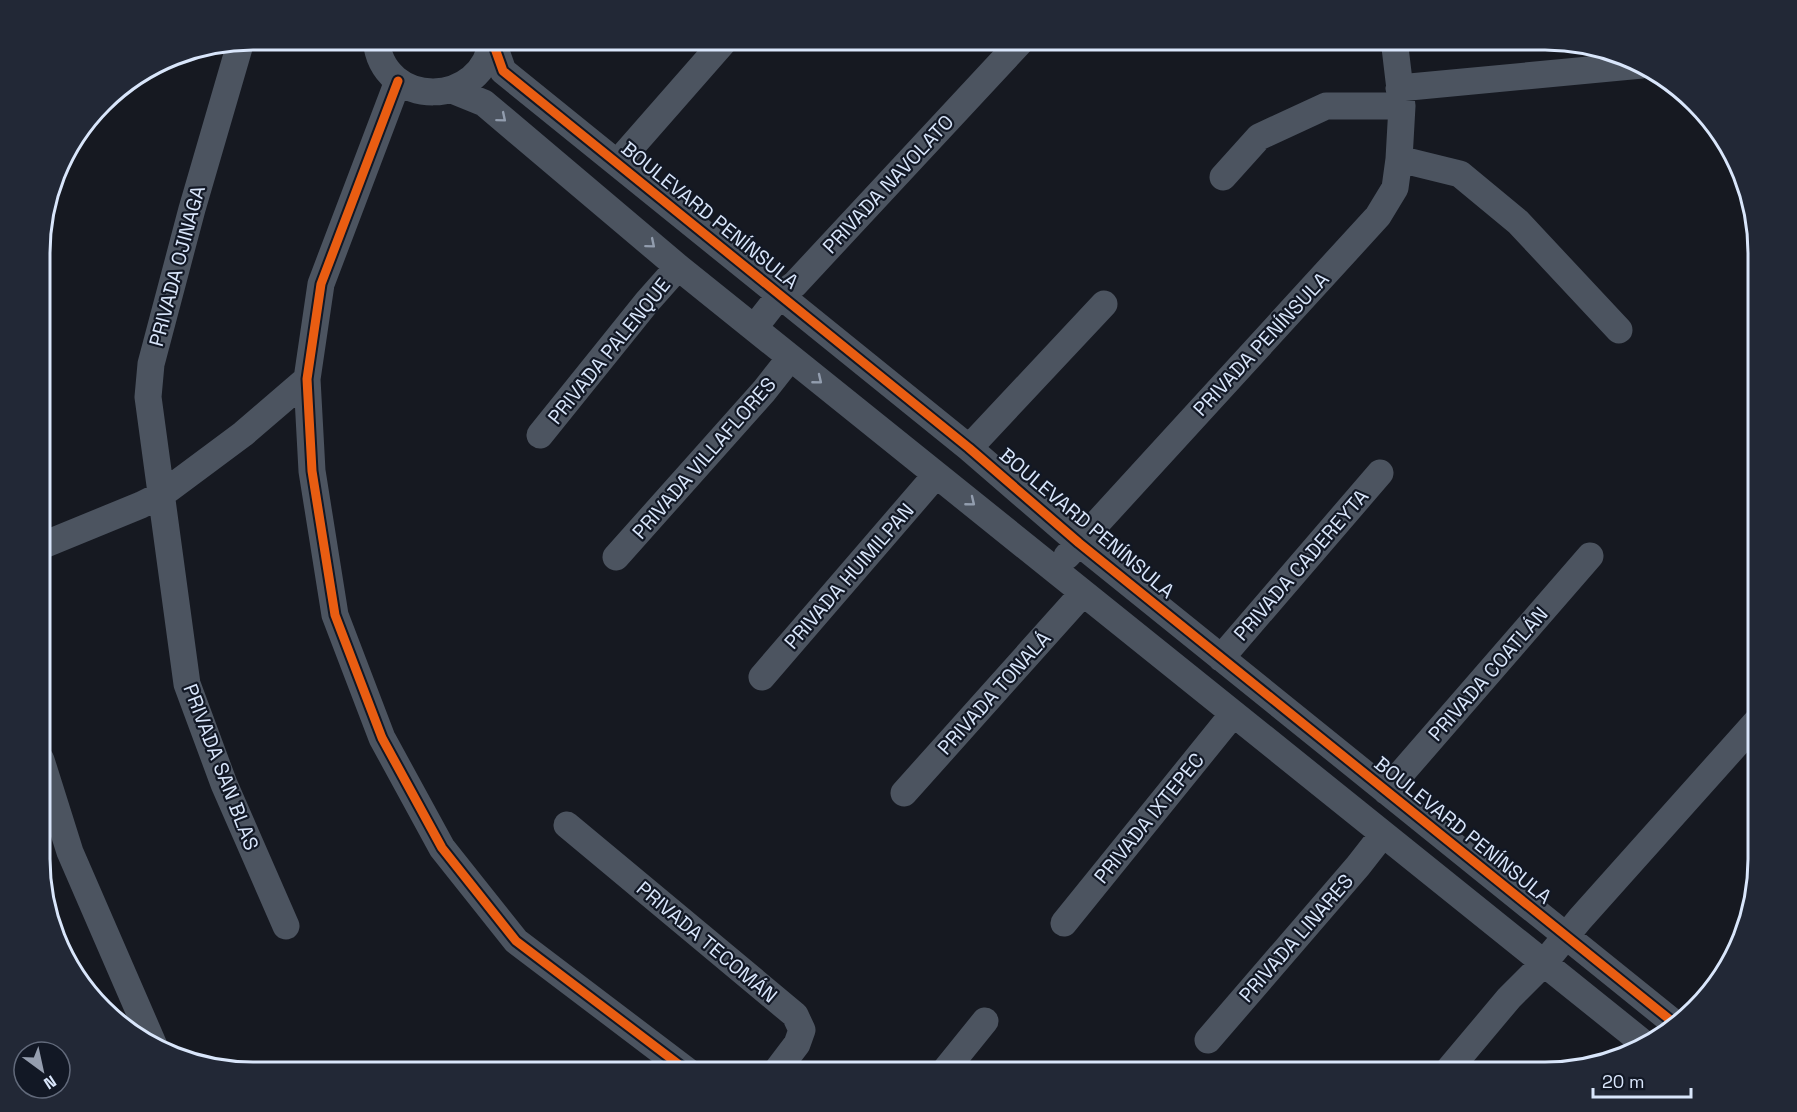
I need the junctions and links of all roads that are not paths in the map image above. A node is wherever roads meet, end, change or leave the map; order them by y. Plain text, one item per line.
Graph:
1 (238, 50) edge
2 (377, 50) edge
3 (490, 50) edge
4 (496, 50) edge
5 (716, 50) edge
6 (1013, 50) edge
7 (1395, 50) edge
8 (1627, 67) edge
9 (398, 81) junction
10 (452, 90) junction
11 (1400, 97) junction
12 (1399, 159) junction
13 (616, 162) junction
14 (1223, 177) dead end
15 (678, 267) junction
16 (780, 295) junction
17 (1104, 304) dead end
18 (754, 328) junction
19 (1619, 330) dead end
20 (790, 358) junction
21 (307, 379) junction
22 (540, 435) dead end
23 (969, 448) junction
24 (1380, 473) dead end
25 (936, 475) junction
26 (161, 495) junction
27 (50, 542) edge
28 (1079, 543) junction
29 (1590, 556) dead end
30 (616, 557) dead end
31 (1054, 570) junction
32 (1083, 593) junction
33 (1221, 658) junction
34 (762, 677) dead end
35 (1233, 714) junction
36 (1747, 732) edge
37 (50, 789) edge
38 (1386, 791) junction
39 (904, 793) dead end
40 (567, 825) dead end
41 (1383, 834) junction
42 (1466, 856) junction
43 (1446, 885) junction
44 (1064, 923) dead end
45 (286, 926) dead end
46 (1567, 937) junction
47 (1544, 963) junction
48 (1670, 1020) edge
49 (985, 1021) dead end
50 (149, 1034) edge
51 (1638, 1039) edge
52 (1208, 1040) dead end
53 (676, 1062) edge
54 (783, 1062) edge
55 (952, 1062) edge
56 (1455, 1062) edge

1 - 26 street, PRIVADA OJINAGA
2 - 9 street
3 - 10 street
4 - 13 street, BOULEVARD PENÍNSULA
5 - 13 street
6 - 16 street, PRIVADA NAVOLATO
7 - 11 street, PRIVADA PENÍNSULA
8 - 11 street
9 - 10 street
9 - 21 street
10 -> 15 street
11 - 12 street, PRIVADA PENÍNSULA
11 - 14 street
12 - 19 street
12 - 28 street, PRIVADA PENÍNSULA
13 - 16 street, BOULEVARD PENÍNSULA
15 - 18 street
15 - 22 street, PRIVADA PALENQUE
16 - 18 street, PRIVADA NAVOLATO
16 - 23 street, BOULEVARD PENÍNSULA
17 - 23 street
18 - 20 street
20 -> 25 street
20 - 30 street, PRIVADA VILLAFLORES
21 - 26 street
21 - 53 street
23 - 28 street, BOULEVARD PENÍNSULA
24 - 33 street, PRIVADA CADEREYTA
25 -> 31 street
25 - 34 street, PRIVADA HUIMILPAN
26 - 27 street
26 - 45 street, PRIVADA SAN BLAS
28 - 31 street, PRIVADA PENÍNSULA
28 - 33 street, BOULEVARD PENÍNSULA
29 - 38 street, PRIVADA COATLÁN
31 - 32 street
32 - 35 street
32 - 39 street, PRIVADA TONALÁ
33 - 38 street, BOULEVARD PENÍNSULA
35 - 41 street
35 - 44 street, PRIVADA IXTEPEC
36 - 46 street
37 - 50 street
38 - 42 street, BOULEVARD PENÍNSULA
40 - 54 street, PRIVADA TECOMÁN
41 - 43 street
41 - 52 street, PRIVADA LINARES
42 - 43 street, BOULEVARD PENÍNSULA
42 - 46 street, BOULEVARD PENÍNSULA
43 - 47 street
46 - 47 street
46 - 48 street, BOULEVARD PENÍNSULA
47 - 51 street
47 - 56 street
49 - 55 street

